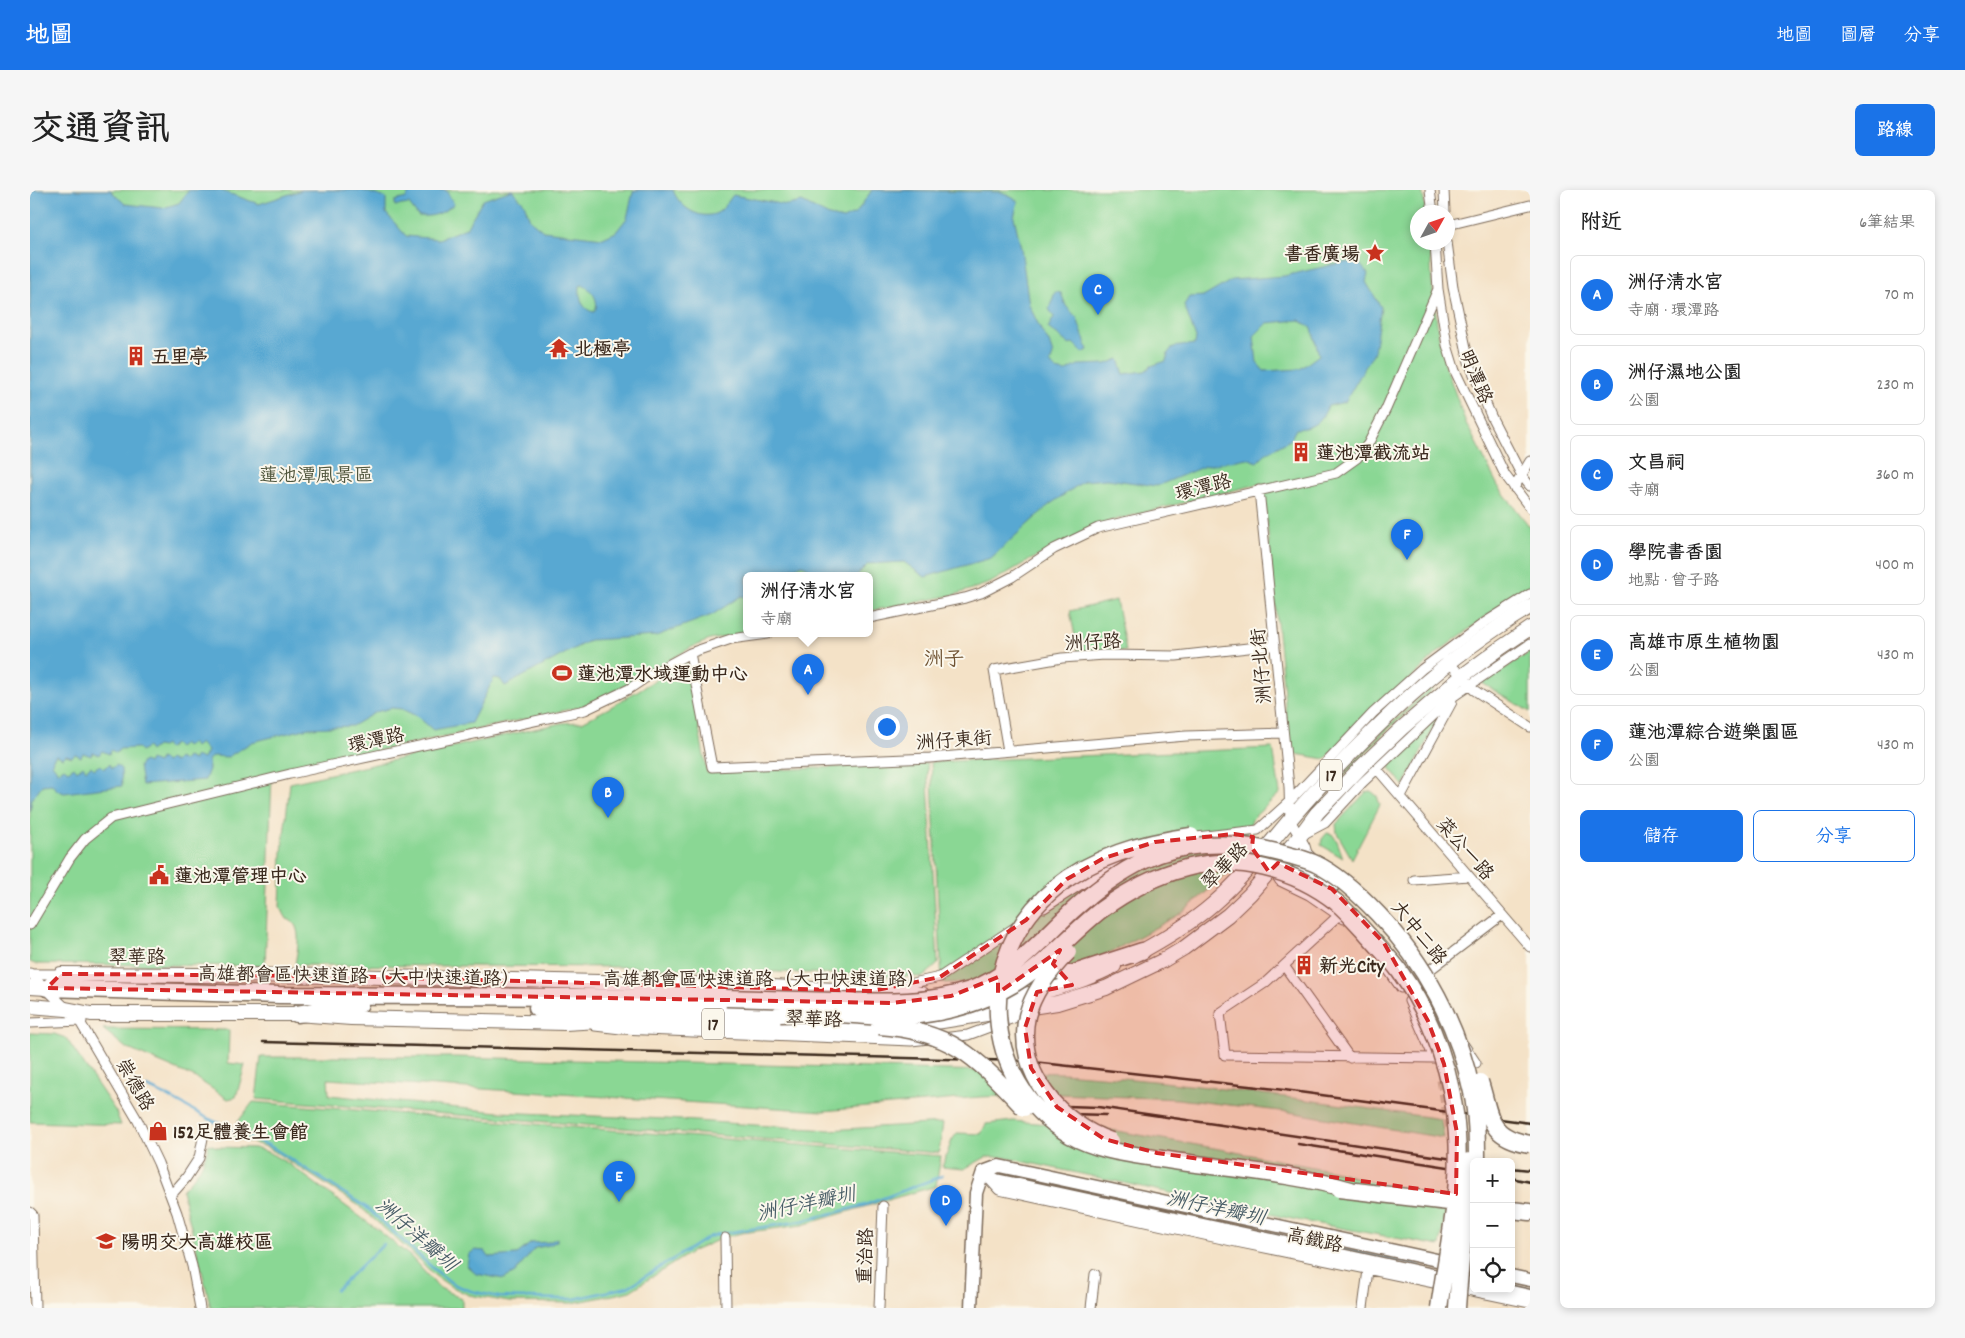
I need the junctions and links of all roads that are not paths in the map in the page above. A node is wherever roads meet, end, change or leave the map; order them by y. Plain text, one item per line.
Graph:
1 (1430, 190) edge
2 (1444, 190) edge
3 (1432, 205) edge
4 (1445, 205) edge
5 (1530, 205) edge
6 (1455, 223) edge
7 (1436, 250) edge
8 (1448, 250) edge
9 (1453, 287) junction
10 (1438, 289) junction
11 (1530, 461) edge
12 (1522, 476) junction
13 (1530, 486) edge
14 (1514, 488) junction
15 (1259, 490) junction
16 (1530, 508) edge
17 (1530, 594) edge
18 (1530, 607) edge
19 (873, 617) edge
20 (1530, 628) edge
21 (750, 637) edge
22 (1530, 644) edge
23 (1275, 645) junction
24 (690, 653) junction
25 (1445, 659) junction
26 (1465, 681) junction
27 (1454, 696) junction
28 (1530, 727) edge
29 (1283, 733) junction
30 (1008, 751) junction
31 (1377, 769) junction
32 (1400, 796) junction
33 (1290, 802) junction
34 (1290, 820) junction
35 (1258, 830) junction
36 (1302, 841) junction
37 (1262, 852) junction
38 (1284, 854) junction
39 (1316, 864) junction
40 (1274, 872) junction
41 (1469, 876) junction
42 (1332, 878) junction
43 (1414, 880) dead end
44 (1315, 891) dead end
45 (1120, 898) junction
46 (1339, 915) junction
47 (1502, 915) junction
48 (30, 925) edge
49 (1530, 947) edge
50 (1142, 951) junction
51 (1285, 967) junction
52 (1431, 970) junction
53 (1400, 972) junction
54 (61, 974) junction
55 (30, 977) edge
56 (47, 988) junction
57 (872, 991) junction
58 (30, 1006) edge
59 (1444, 1006) junction
60 (66, 1009) junction
61 (297, 1014) junction
62 (780, 1014) junction
63 (86, 1018) junction
64 (30, 1023) edge
65 (1350, 1058) junction
66 (1476, 1063) dead end
67 (204, 1133) dead end
68 (1530, 1144) edge
69 (1477, 1158) edge
70 (982, 1172) junction
71 (1351, 1190) junction
72 (170, 1195) junction
73 (1470, 1195) edge
74 (1515, 1201) edge
75 (1470, 1203) edge
76 (1530, 1203) edge
77 (882, 1206) dead end
78 (1515, 1210) edge
79 (30, 1212) edge
80 (1530, 1212) edge
81 (1453, 1224) junction
82 (725, 1238) dead end
83 (1470, 1241) edge
84 (1438, 1261) junction
85 (1470, 1268) edge
86 (1368, 1270) junction
87 (1095, 1274) dead end
88 (1515, 1277) edge
89 (1436, 1280) junction
90 (1530, 1280) edge
91 (1469, 1286) edge
92 (1515, 1293) edge
93 (1530, 1296) edge
94 (1530, 1303) edge
95 (35, 1308) edge
96 (200, 1308) edge
97 (726, 1308) edge
98 (879, 1308) edge
99 (971, 1308) edge
100 (1091, 1308) edge
101 (1363, 1308) edge
102 (1433, 1308) edge
103 (1439, 1308) edge
104 (1449, 1308) edge
105 (1458, 1308) edge
106 (1462, 1308) edge

1 - 3 street
2 - 4 street
5 - 6 street
7 - 10 street, 明潭路
8 - 9 street, 明潭路
9 - 10 street
9 - 12 street, 明潭路
10 - 14 street, 明潭路
10 - 15 street, 環潭路
11 - 12 street
12 - 13 street, 明潭路
12 - 14 street
14 - 16 street, 明潭路
15 - 19 street, 環潭路
15 - 23 street, 洲仔北街
17 - 25 street, 翠華路
18 - 25 main road, 翠華路 / 17
20 - 26 main road, 翠華路 / 17
21 - 24 street, 環潭路
22 - 26 street, 翠華路
23 - 29 street, 洲仔北街
23 - 30 street, 洲仔路
24 - 30 street, 洲仔東街
24 - 48 street, 環潭路
25 - 26 street
25 - 33 street, 翠華路
25 - 34 main road, 翠華路 / 17
26 - 27 street, 翠華路
26 - 28 street
26 - 36 main road, 翠華路 / 17
27 - 31 street, 翠華路
27 - 32 street
29 - 30 street, 洲仔東街
29 - 33 street, 洲仔北街
31 - 32 street, 菜公一路
31 - 36 street, 翠華路
32 - 41 street, 菜公一路
33 - 34 street, 洲仔北街
33 - 35 street, 翠華路
34 - 36 street
34 - 37 main road, 翠華路 / 17
35 - 37 street
35 - 57 street, 翠華路
36 - 38 main road, 翠華路 / 17
36 - 42 street
36 - 52 street, 大中二路
37 - 38 highway
37 - 40 street
37 - 50 main road, 翠華路 / 17
38 - 40 main road, 翠華路 / 17
38 - 42 highway
39 - 56 highway, 高雄都會區快速道路（大中快速道路）, bridge
39 - 59 highway, 高雄都會區快速道路（大中快速道路）, bridge
39 - 71 highway, bridge
40 - 44 street
40 - 46 street
40 - 61 main road, 翠華路 / 17
41 - 43 street
41 - 47 street, 菜公一路
42 - 105 highway, bridge
45 - 53 highway, 高雄都會區快速道路（大中快速道路）, bridge
45 - 62 highway, 高雄都會區快速道路（大中快速道路）, bridge
45 - 73 highway, bridge
46 - 51 street
46 - 65 street
47 - 49 street, 菜公一路
47 - 52 street
50 - 53 highway, bridge
50 - 57 main road, 翠華路 / 17
51 - 65 street
51 - 65 street
52 - 66 street, 大中二路
53 - 81 highway, 高雄都會區快速道路（大中快速道路）, bridge
54 - 55 street, 翠華路
54 - 56 main road
54 - 57 main road, 翠華路 / 17
55 - 56 main road, 翠華路
56 - 60 street
58 - 60 main road, 翠華路 / 17
59 - 68 highway, bridge
59 - 69 highway, 高雄都會區快速道路（大中快速道路）, bridge
60 - 63 main road, 翠華路 / 17
61 - 62 highway, 高雄都會區快速道路（大中快速道路）
61 - 63 main road, 翠華路 / 17
62 - 71 highway, bridge
63 - 64 street, 翠華路
63 - 72 street, 崇德路
67 - 72 street
70 - 84 street, 高鐵路
70 - 86 street, 高鐵路
70 - 89 street, 高鐵路
70 - 99 street
71 - 75 highway, bridge
72 - 96 street, 崇德路
74 - 76 highway
77 - 98 street, 重治路
78 - 80 highway
79 - 95 street
81 - 103 highway, 高雄都會區快速道路（大中快速道路）, bridge
81 - 104 highway, bridge
82 - 97 street
83 - 105 highway, bridge
84 - 85 street, 高鐵路
84 - 89 street
86 - 89 street, 高鐵路
86 - 101 street
87 - 100 street
88 - 90 street
89 - 91 street, 高鐵路
89 - 102 street
91 - 94 street, 高鐵路
91 - 106 street
92 - 93 street

